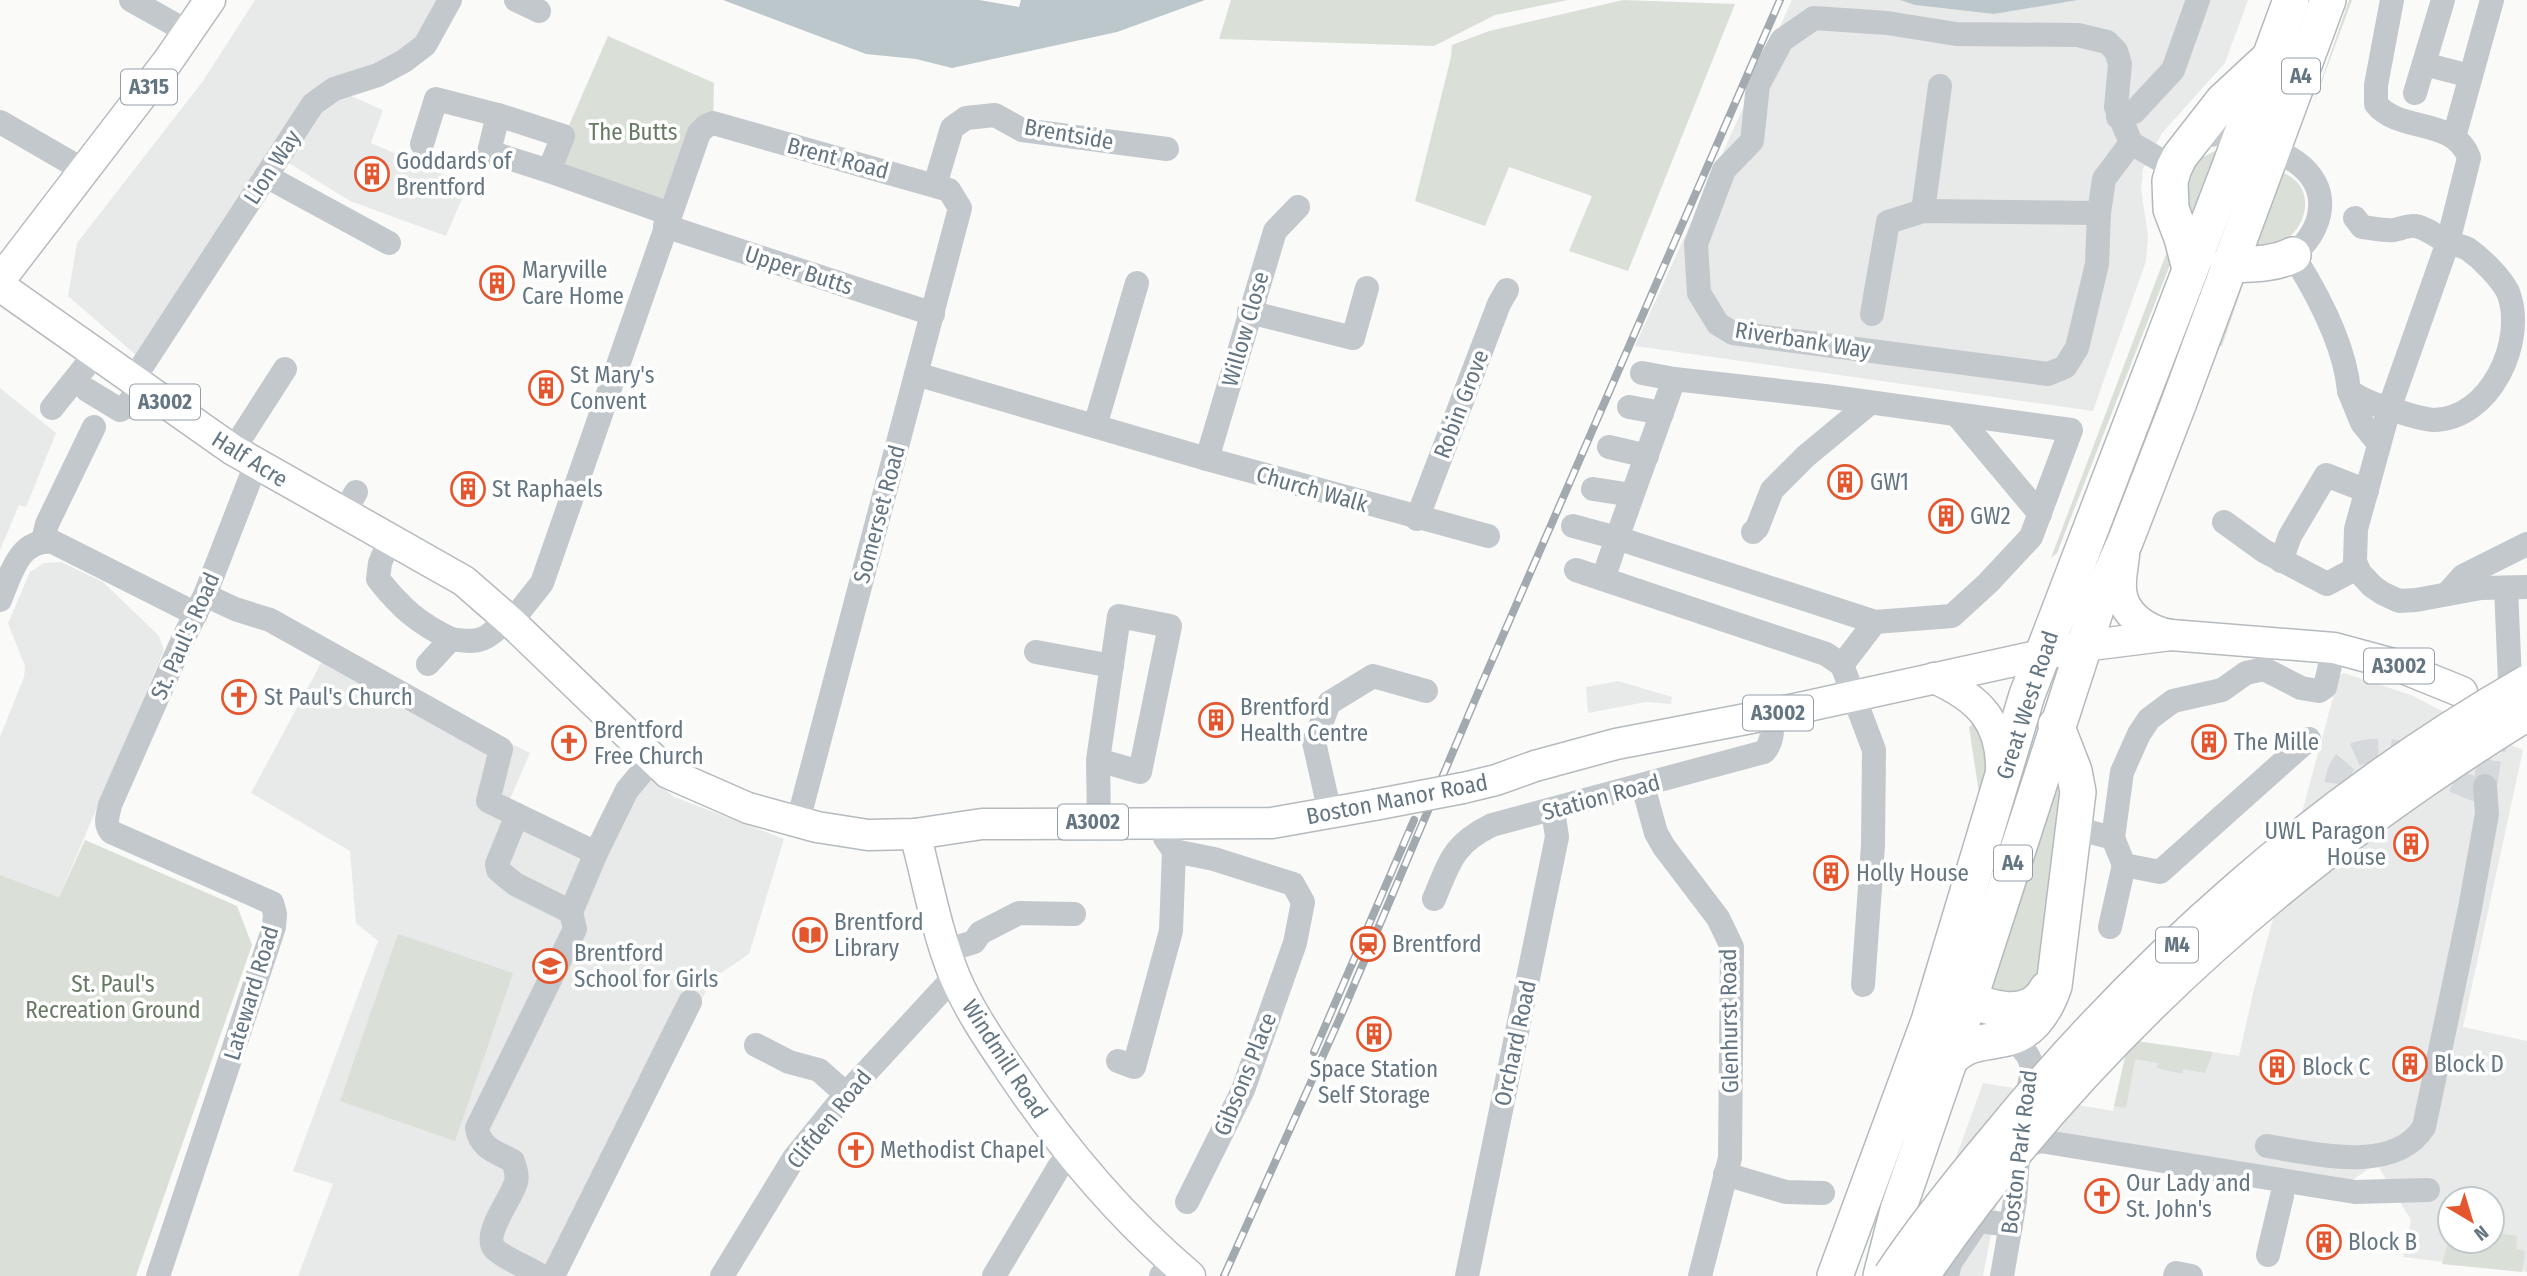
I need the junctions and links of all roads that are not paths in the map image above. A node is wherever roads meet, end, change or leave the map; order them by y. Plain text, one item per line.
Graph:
1 (131, 0) edge
2 (450, 0) edge
3 (516, 0) edge
4 (2199, 0) edge
5 (2291, 0) edge
6 (2328, 0) edge
7 (2392, 0) edge
8 (2443, 0) edge
9 (2493, 0) edge
10 (207, 1) edge
11 (539, 11) dead end
12 (188, 32) junction
13 (2272, 55) junction
14 (2424, 64) junction
15 (2470, 76) junction
16 (1940, 86) dead end
17 (2415, 93) dead end
18 (498, 115) junction
19 (2118, 117) junction
20 (0, 121) edge
21 (2454, 137) junction
22 (2239, 140) junction
23 (2131, 143) junction
24 (422, 144) dead end
25 (1167, 149) dead end
26 (2272, 151) junction
27 (2181, 157) junction
28 (549, 171) junction
29 (85, 172) junction
30 (266, 176) junction
31 (935, 185) junction
32 (1298, 206) dead end
33 (960, 208) joint
34 (2456, 209) junction
35 (1923, 211) junction
36 (2321, 212) junction
37 (2099, 213) junction
38 (2355, 218) junction
39 (667, 220) junction
40 (2448, 242) junction
41 (389, 243) dead end
42 (2293, 255) junction
43 (2228, 265) junction
44 (2190, 269) junction
45 (0, 279) edge
46 (1137, 283) dead end
47 (0, 286) edge
48 (1367, 288) dead end
49 (1507, 290) dead end
50 (1249, 312) junction
51 (933, 314) junction
52 (1872, 314) dead end
53 (96, 353) junction
54 (285, 369) dead end
55 (1642, 373) dead end
56 (916, 374) junction
57 (1674, 379) junction
58 (137, 382) junction
59 (87, 390) dead end
60 (2349, 391) junction
61 (1870, 403) junction
62 (1629, 407) dead end
63 (52, 408) dead end
64 (2389, 409) junction
65 (1662, 413) junction
66 (1957, 415) junction
67 (1095, 426) junction
68 (94, 427) dead end
69 (2379, 444) junction
70 (1609, 447) dead end
71 (1647, 456) junction
72 (244, 457) junction
73 (1207, 459) junction
74 (1592, 489) dead end
75 (2367, 491) junction
76 (1632, 495) junction
77 (2039, 514) junction
78 (1417, 519) junction
79 (2224, 522) dead end
80 (1573, 526) dead end
81 (1753, 531) dead end
82 (1488, 536) dead end
83 (1617, 538) junction
84 (37, 542) junction
85 (2125, 542) junction
86 (397, 543) junction
87 (2527, 544) edge
88 (2281, 561) junction
89 (2357, 568) junction
90 (1576, 570) dead end
91 (1603, 579) junction
92 (2516, 587) edge
93 (2446, 595) junction
94 (0, 600) edge
95 (201, 604) junction
96 (509, 621) junction
97 (1875, 622) junction
98 (2171, 635) junction
99 (451, 639) junction
100 (2083, 646) junction
101 (2334, 648) junction
102 (1036, 652) dead end
103 (2043, 654) junction
104 (428, 664) dead end
105 (1842, 665) junction
106 (1112, 666) junction
107 (1934, 678) junction
108 (2527, 683) edge
109 (1426, 691) dead end
110 (2462, 692) dead end
111 (1854, 696) junction
112 (2527, 697) edge
113 (2527, 712) edge
114 (1772, 714) junction
115 (2056, 726) junction
116 (2309, 739) dead end
117 (653, 759) junction
118 (1098, 760) junction
119 (2001, 785) junction
120 (1643, 786) junction
121 (2485, 786) dead end
122 (110, 806) joint
123 (1553, 810) junction
124 (1330, 813) junction
125 (517, 815) junction
126 (798, 821) junction
127 (1099, 822) junction
128 (2074, 831) junction
129 (915, 834) junction
130 (1169, 837) junction
131 (2113, 838) junction
132 (596, 853) junction
133 (2124, 865) junction
134 (1434, 899) dead end
135 (570, 912) junction
136 (1074, 914) dead end
137 (2110, 927) dead end
138 (950, 964) junction
139 (2057, 967) junction
140 (1863, 985) dead end
141 (1954, 995) junction
142 (690, 1002) dead end
143 (2008, 1038) junction
144 (756, 1045) dead end
145 (1950, 1059) junction
146 (1118, 1061) dead end
147 (846, 1094) junction
148 (2267, 1146) dead end
149 (2019, 1148) junction
150 (1070, 1154) junction
151 (1726, 1174) junction
152 (2428, 1190) dead end
153 (1823, 1193) dead end
154 (2282, 1196) dead end
155 (1188, 1202) dead end
156 (2011, 1225) junction
157 (2268, 1255) dead end
158 (1175, 1270) edge
159 (158, 1276) edge
160 (541, 1276) edge
161 (553, 1276) edge
162 (722, 1276) edge
163 (994, 1276) edge
164 (1468, 1276) edge
165 (1700, 1276) edge
166 (1835, 1276) edge
167 (1881, 1276) edge
168 (1891, 1276) edge
169 (1921, 1276) edge
170 (1947, 1276) edge
171 (2002, 1276) edge
172 (2175, 1276) edge
173 (2191, 1276) edge

1 - 12 street
2 - 30 street, Lion Way
3 - 11 street
4 - 19 street
5 - 13 highway, Great West Road / A4
6 - 26 highway, Great West Road / A4
7 - 21 street
8 - 14 street
9 - 15 street
10 - 12 main road, A315
12 - 29 main road, A315
13 - 22 highway, Great West Road / A4
13 - 27 highway, A4
14 - 15 street
14 - 17 street
15 - 21 street
16 - 35 street
18 - 24 street
18 - 28 street
18 - 28 street
19 - 23 street, Riverbank Way
19 - 37 street, Riverbank Way
20 - 29 street
21 - 34 street
22 - 26 street
22 - 27 street
22 - 44 highway, Great West Road / A4
23 - 27 street
23 - 37 street, Riverbank Way
25 - 31 street, Brentside
26 - 36 street
26 - 43 highway, Great West Road / A4
27 - 44 highway
28 - 39 street
29 - 45 main road, A315
30 - 41 street
30 - 58 street, Lion Way
31 - 33 street, Brent Road
31 - 39 street, Brent Road
32 - 50 street, Willow Close
33 - 51 street, Somerset Road
34 - 38 street
34 - 40 street
35 - 37 street
35 - 52 street
36 - 38 street
36 - 42 street
38 - 40 street
39 - 51 street, Upper Butts
39 - 96 street
40 - 64 street
40 - 64 street
42 - 43 highway
42 - 60 street
43 - 85 highway, Great West Road / A4
44 - 103 highway, Great West Road / A4
46 - 67 street
47 - 53 main road, Half Acre / A3002
48 - 50 street
49 - 78 street, Robin Grove
50 - 73 street, Willow Close
51 - 56 street, Somerset Road
53 - 58 main road, Half Acre / A3002
53 - 63 street
54 - 72 street, St. Paul's Road
55 - 57 street
56 - 67 street
56 - 126 street, Somerset Road
57 - 61 street
57 - 65 street
58 - 59 street, Lion Way
58 - 72 main road, Half Acre / A3002
60 - 64 street
60 - 69 street
61 - 66 street
61 - 81 street
62 - 65 street
64 - 69 street
65 - 71 street
66 - 77 street
66 - 77 street
67 - 73 street, Church Walk
68 - 84 street
69 - 75 street
70 - 71 street
71 - 76 street
72 - 86 main road, Half Acre / A3002
72 - 95 street, St. Paul's Road
73 - 78 street, Church Walk
74 - 76 street
75 - 88 street
75 - 89 street
76 - 83 street
77 - 97 street
78 - 82 street, Church Walk
79 - 88 street
80 - 83 street
83 - 91 street
83 - 97 street
84 - 94 street
84 - 95 street
85 - 98 main road, A3002
85 - 100 highway, Great West Road / A4
86 - 96 main road, Boston Manor Road / A3002
86 - 99 street
87 - 93 street
88 - 89 street
89 - 93 street
90 - 91 street
91 - 105 street
92 - 93 street
92 - 112 street
95 - 122 street, St. Paul's Road
95 - 125 street
96 - 99 street
96 - 117 main road, Boston Manor Road / A3002
97 - 105 street
98 - 100 main road, Boston Manor Road / A3002
98 - 101 main road, Boston Manor Road / A3002
99 - 104 street
100 - 103 main road, Boston Manor Road / A3002
100 - 115 highway, Great West Road / A4
101 - 110 main road, Boston Manor Road / A3002
101 - 131 street
102 - 106 street
103 - 107 main road, Boston Manor Road / A3002
103 - 119 highway, Great West Road / A4
105 - 111 street
106 - 118 street
106 - 118 street
107 - 111 main road, Boston Manor Road / A3002
107 - 119 main road
108 - 168 highway, M4, bridge
109 - 124 street
111 - 114 main road, Boston Manor Road / A3002
111 - 140 street
113 - 169 highway, M4, bridge
114 - 120 street, Station Road
114 - 124 main road, Boston Manor Road / A3002, bridge
115 - 128 highway
115 - 141 highway, Great West Road / A4
116 - 133 street
117 - 126 main road, Boston Manor Road / A3002
117 - 132 street
118 - 127 street
119 - 141 highway, Great West Road / A4
120 - 123 street, Station Road
120 - 151 street, Glenhurst Road
121 - 148 street
122 - 159 street, Lateward Road
123 - 134 street, Station Road
123 - 164 street, Orchard Road
124 - 130 main road, Boston Manor Road / A3002
125 - 132 street
125 - 135 street
126 - 129 main road, Boston Manor Road / A3002
127 - 129 main road, Boston Manor Road / A3002
127 - 130 main road, Boston Manor Road / A3002
128 - 131 street
128 - 139 highway
129 - 138 main road, Windmill Road
130 - 146 street
130 - 155 street, Gibsons Place
131 - 133 street
132 - 135 street
133 - 137 street
135 - 160 street
136 - 138 street
138 - 147 street, Clifden Road
138 - 150 main road, Windmill Road
139 - 141 highway
139 - 143 highway
141 - 145 highway, Great West Road / A4
141 - 166 highway, Great West Road / A4
142 - 161 street
143 - 145 highway
143 - 149 street, Boston Park Road
144 - 147 street
145 - 167 highway, Great West Road / A4
147 - 162 street, Clifden Road
149 - 152 street
149 - 156 street, Boston Park Road
150 - 158 main road, Windmill Road
150 - 163 street
151 - 153 street
151 - 165 street, Glenhurst Road
154 - 157 street
156 - 170 street
156 - 171 street, Boston Park Road
172 - 173 street

